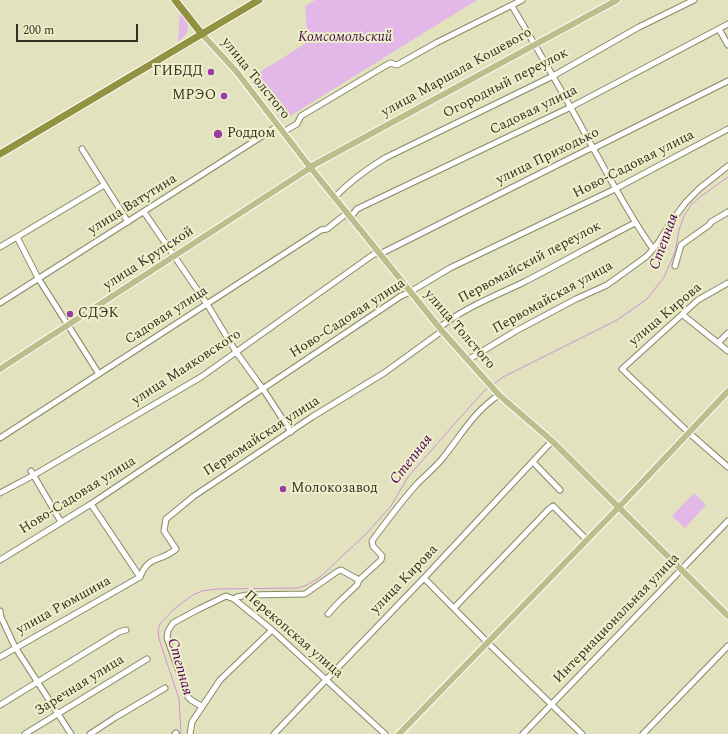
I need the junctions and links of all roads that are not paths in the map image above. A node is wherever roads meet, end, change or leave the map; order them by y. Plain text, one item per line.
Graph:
1 (175, 0) edge
2 (259, 0) edge
3 (522, 0) edge
4 (617, 0) edge
5 (694, 0) edge
6 (512, 6) junction
7 (728, 24) edge
8 (719, 29) junction
9 (202, 33) junction
10 (535, 44) junction
11 (728, 45) edge
12 (554, 76) junction
13 (728, 81) edge
14 (571, 107) junction
15 (278, 126) junction
16 (728, 129) edge
17 (283, 132) junction
18 (594, 148) junction
19 (82, 149) dead end
20 (0, 154) edge
21 (728, 166) edge
22 (310, 168) junction
23 (104, 185) junction
24 (615, 189) junction
25 (334, 198) junction
26 (144, 212) junction
27 (728, 212) edge
28 (349, 216) junction
29 (128, 222) junction
30 (634, 223) junction
31 (17, 237) junction
32 (0, 247) edge
33 (653, 249) junction
34 (380, 254) junction
35 (174, 257) junction
36 (674, 266) dead end
37 (38, 278) junction
38 (728, 283) edge
39 (410, 292) junction
40 (0, 302) edge
41 (207, 304) junction
42 (683, 315) junction
43 (68, 324) junction
44 (441, 330) junction
45 (728, 333) edge
46 (718, 343) junction
47 (728, 351) edge
48 (236, 352) junction
49 (468, 360) junction
50 (0, 369) edge
51 (99, 374) junction
52 (263, 389) junction
53 (728, 391) edge
54 (498, 394) junction
55 (291, 432) junction
56 (688, 432) junction
57 (0, 438) edge
58 (552, 441) junction
59 (533, 462) junction
60 (728, 467) edge
61 (33, 473) junction
62 (560, 490) dead end
63 (0, 493) edge
64 (91, 504) junction
65 (618, 508) junction
66 (728, 521) edge
67 (61, 522) junction
68 (587, 540) junction
69 (0, 560) edge
70 (682, 570) junction
71 (140, 577) junction
72 (424, 578) junction
73 (359, 580) junction
74 (234, 599) junction
75 (454, 608) junction
76 (0, 611) edge
77 (328, 614) dead end
78 (728, 616) edge
79 (0, 617) edge
80 (126, 630) dead end
81 (272, 630) junction
82 (488, 643) junction
83 (728, 646) edge
84 (15, 647) junction
85 (0, 657) edge
86 (147, 659) dead end
87 (326, 680) junction
88 (37, 682) junction
89 (165, 688) dead end
90 (552, 703) junction
91 (0, 705) edge
92 (202, 706) junction
93 (58, 714) junction
94 (25, 734) edge
95 (71, 734) edge
96 (90, 734) edge
97 (190, 734) edge
98 (274, 734) edge
99 (385, 734) edge
100 (400, 734) edge
101 (522, 734) edge
102 (582, 734) edge
103 (643, 734) edge

1 - 9 highway
2 - 9 highway
3 - 6 street
4 - 10 main road, улица Маршала Кошевого
5 - 12 street, Огородный переулок
6 - 10 street
6 - 17 street
7 - 8 street, Садовая улица
8 - 11 street
8 - 14 street, Садовая улица
9 - 15 main road, улица Толстого
9 - 20 highway
10 - 12 street
10 - 22 main road, улица Маршала Кошевого
12 - 14 street
12 - 25 street, Огородный переулок
13 - 18 street, улица Приходько
14 - 18 street
14 - 28 street, Садовая улица
15 - 17 main road, улица Толстого
15 - 26 street, улица Ватутина
16 - 24 street, Ново-Садовая улица
17 - 22 main road, улица Толстого
18 - 24 street
18 - 34 street, улица Приходько
19 - 23 street
21 - 33 street, Первомайская улица
22 - 25 main road, улица Толстого
22 - 35 main road, улица Крупской
23 - 29 street
23 - 31 street
24 - 30 street
24 - 39 street, Ново-Садовая улица
25 - 28 main road, улица Толстого
26 - 29 street, улица Ватутина
26 - 35 street
27 - 36 street
28 - 34 main road, улица Толстого
28 - 41 street, Садовая улица
29 - 37 street, улица Ватутина
30 - 33 street
30 - 44 street, Первомайский переулок
31 - 32 street
31 - 37 street
33 - 49 street, Первомайская улица
34 - 39 main road, улица Толстого
34 - 48 street, улица Маяковского
35 - 41 street
35 - 43 main road, улица Крупской
37 - 40 street, улица Ватутина
37 - 43 street
38 - 42 street, улица Кирова
39 - 44 main road, улица Толстого
39 - 52 street, Ново-Садовая улица
41 - 48 street
41 - 51 street, Садовая улица
42 - 46 street
42 - 56 street, улица Кирова
43 - 50 main road, улица Крупской
43 - 51 street
44 - 49 main road, улица Толстого
44 - 55 street, Первомайская улица
45 - 46 street
46 - 47 street
48 - 52 street
48 - 61 street, улица Маяковского
49 - 54 main road, улица Толстого
51 - 57 street, Садовая улица
52 - 55 street
52 - 64 street, Ново-Садовая улица
53 - 56 main road
54 - 58 main road, улица Толстого
54 - 73 street
55 - 71 street, Первомайская улица
56 - 60 street
56 - 65 main road
58 - 59 street, улица Кирова
58 - 65 main road, улица Толстого
59 - 62 street
59 - 72 street, улица Кирова
61 - 63 street, улица Маяковского
61 - 67 street
64 - 67 street, Ново-Садовая улица
64 - 71 street
65 - 68 main road
65 - 70 main road, улица Толстого
66 - 70 street, Интернациональная улица
67 - 69 street, Ново-Садовая улица
68 - 75 street
68 - 82 main road
70 - 78 main road, улица Толстого
70 - 90 street, Интернациональная улица
71 - 84 street, улица Рюмшина
72 - 75 street
72 - 87 street, улица Кирова
73 - 74 street
73 - 77 street
74 - 81 street, Перекопская улица
74 - 92 street, Перекопская улица
75 - 82 street
76 - 79 street
79 - 84 street
80 - 88 street
81 - 87 street, Перекопская улица
81 - 92 street
82 - 90 street
82 - 100 main road
83 - 103 street
84 - 85 street, улица Рюмшина
84 - 88 street
86 - 93 street, Заречная улица
87 - 98 street, улица Кирова
87 - 99 street, Перекопская улица
88 - 91 street
88 - 93 street
89 - 96 street
90 - 101 street, Интернациональная улица
90 - 102 street
92 - 97 street
93 - 94 street, Заречная улица
93 - 95 street

